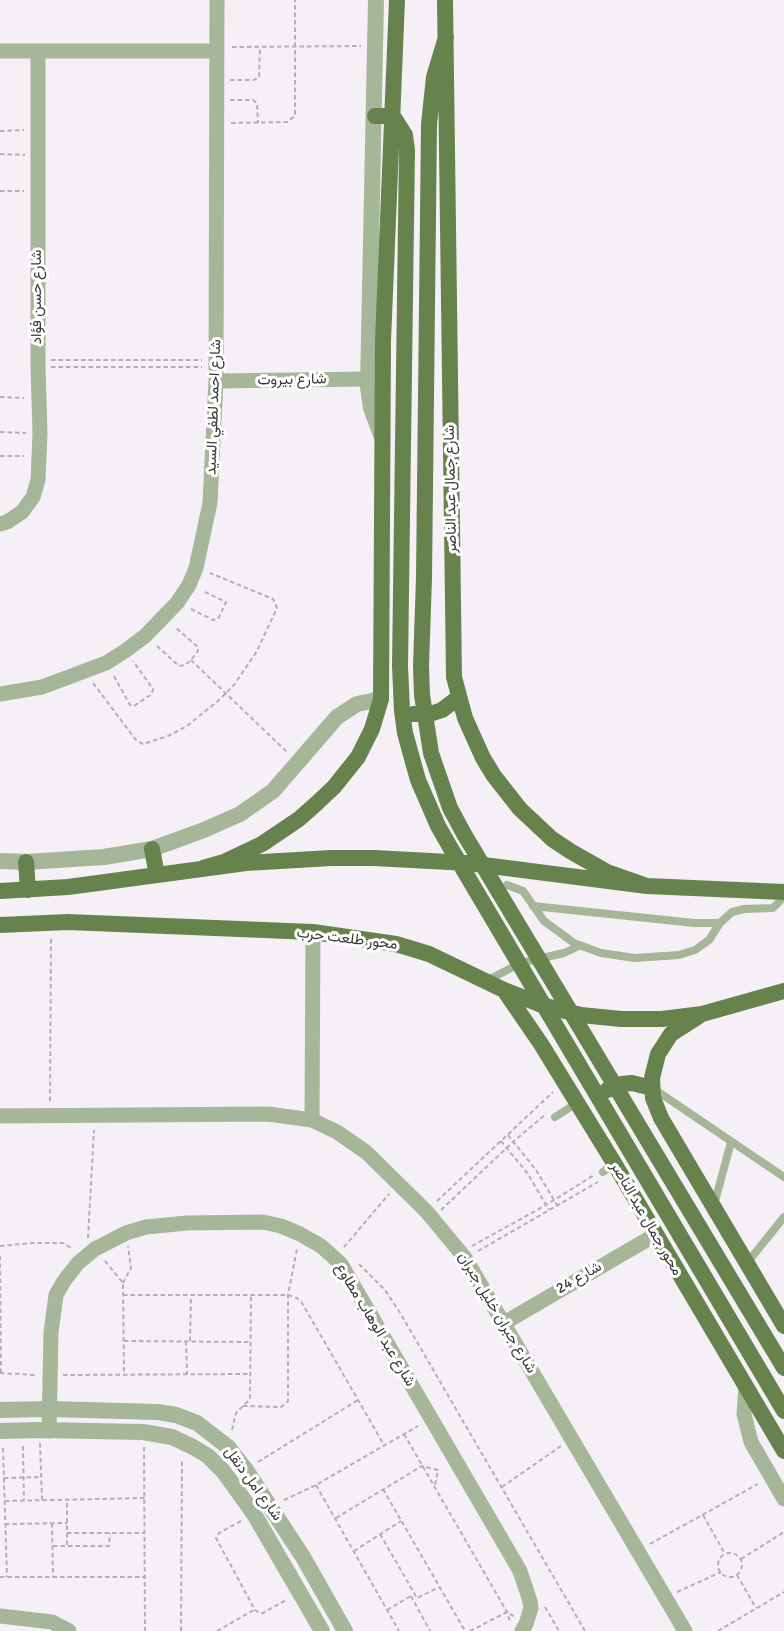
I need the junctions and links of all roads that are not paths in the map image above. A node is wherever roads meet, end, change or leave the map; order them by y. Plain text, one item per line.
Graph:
1 (217, 0) edge
2 (376, 0) edge
3 (397, 0) edge
4 (445, 0) edge
5 (446, 37) junction
6 (217, 49) junction
7 (0, 51) edge
8 (38, 51) junction
9 (375, 116) junction
10 (393, 116) junction
11 (216, 369) junction
12 (368, 379) junction
13 (382, 438) junction
14 (0, 524) edge
15 (0, 694) edge
16 (458, 698) junction
17 (381, 699) junction
18 (152, 849) junction
19 (0, 861) edge
20 (26, 862) junction
21 (203, 868) junction
22 (157, 875) junction
23 (507, 885) dead end
24 (647, 886) junction
25 (28, 890) junction
26 (0, 891) edge
27 (783, 892) edge
28 (533, 906) junction
29 (720, 923) junction
30 (0, 925) edge
31 (313, 932) junction
32 (579, 946) junction
33 (486, 981) junction
34 (504, 990) junction
35 (784, 991) edge
36 (702, 1014) junction
37 (652, 1088) junction
38 (580, 1109) junction
39 (550, 1115) road end
40 (0, 1116) edge
41 (312, 1120) junction
42 (731, 1142) junction
43 (784, 1177) edge
44 (713, 1207) junction
45 (784, 1217) edge
46 (655, 1236) junction
47 (747, 1263) junction
48 (504, 1323) junction
49 (784, 1326) edge
50 (784, 1368) edge
51 (746, 1387) junction
52 (49, 1409) junction
53 (0, 1410) edge
54 (784, 1411) edge
55 (37, 1430) junction
56 (2, 1440) edge
57 (784, 1451) edge
58 (784, 1499) edge
59 (0, 1616) edge
60 (520, 1629) edge
61 (69, 1631) edge
62 (322, 1631) edge
63 (345, 1631) edge
64 (685, 1631) edge

1 - 6 street, شارع احمد لطفي السيد
2 - 9 street
3 - 10 main road
4 - 5 main road, شارع جمال عبد الناصر
5 - 16 main road, شارع جمال عبد الناصر
5 - 50 main road
6 - 8 street
6 - 11 street, شارع احمد لطفي السيد
7 - 8 street
8 - 14 street, شارع حسن فؤاد
9 - 10 main road
9 - 12 street
10 - 13 main road
10 - 54 main road
11 - 12 street, شارع بيروت
11 - 15 street, شارع احمد لطفي السيد
12 - 13 street
13 - 17 main road
16 - 17 main road
16 - 24 main road, شارع جمال عبد الناصر
17 - 18 street
17 - 21 main road
18 - 20 street
18 - 22 main road
19 - 20 street
20 - 25 main road
21 - 22 main road
21 - 24 main road
22 - 25 main road
23 - 28 lane
24 - 27 main road
25 - 26 main road
27 - 29 lane
28 - 29 lane
28 - 32 lane
29 - 32 lane
30 - 31 main road, محور طلعت حرب
31 - 33 main road, محور طلعت حرب
31 - 41 street
32 - 33 lane
33 - 34 main road, محور طلعت حرب
34 - 36 main road, محور طلعت حرب
34 - 38 main road, محور جمال عبد الناصر
35 - 36 main road, محور طلعت حرب
36 - 37 main road
37 - 38 main road
37 - 42 lane
37 - 44 main road
38 - 39 lane
38 - 46 main road, محور جمال عبد الناصر
40 - 41 street, شارع جبران خليل جبران
41 - 48 street, شارع جبران خليل جبران
42 - 43 lane
42 - 44 lane
44 - 47 main road
45 - 47 lane
46 - 48 street, شارع 24
46 - 51 main road, محور جمال عبد الناصر
47 - 49 main road
48 - 64 street, شارع جبران خليل جبران
51 - 57 main road, محور جمال عبد الناصر
51 - 58 street
52 - 53 street, شارع امل دنقل
52 - 55 street, شارع عبد الوهاب مطاوع
52 - 60 street, شارع عبد الوهاب مطاوع
52 - 63 street, شارع امل دنقل
55 - 56 street, شارع امل دنقل
55 - 62 street, شارع امل دنقل
59 - 61 street

